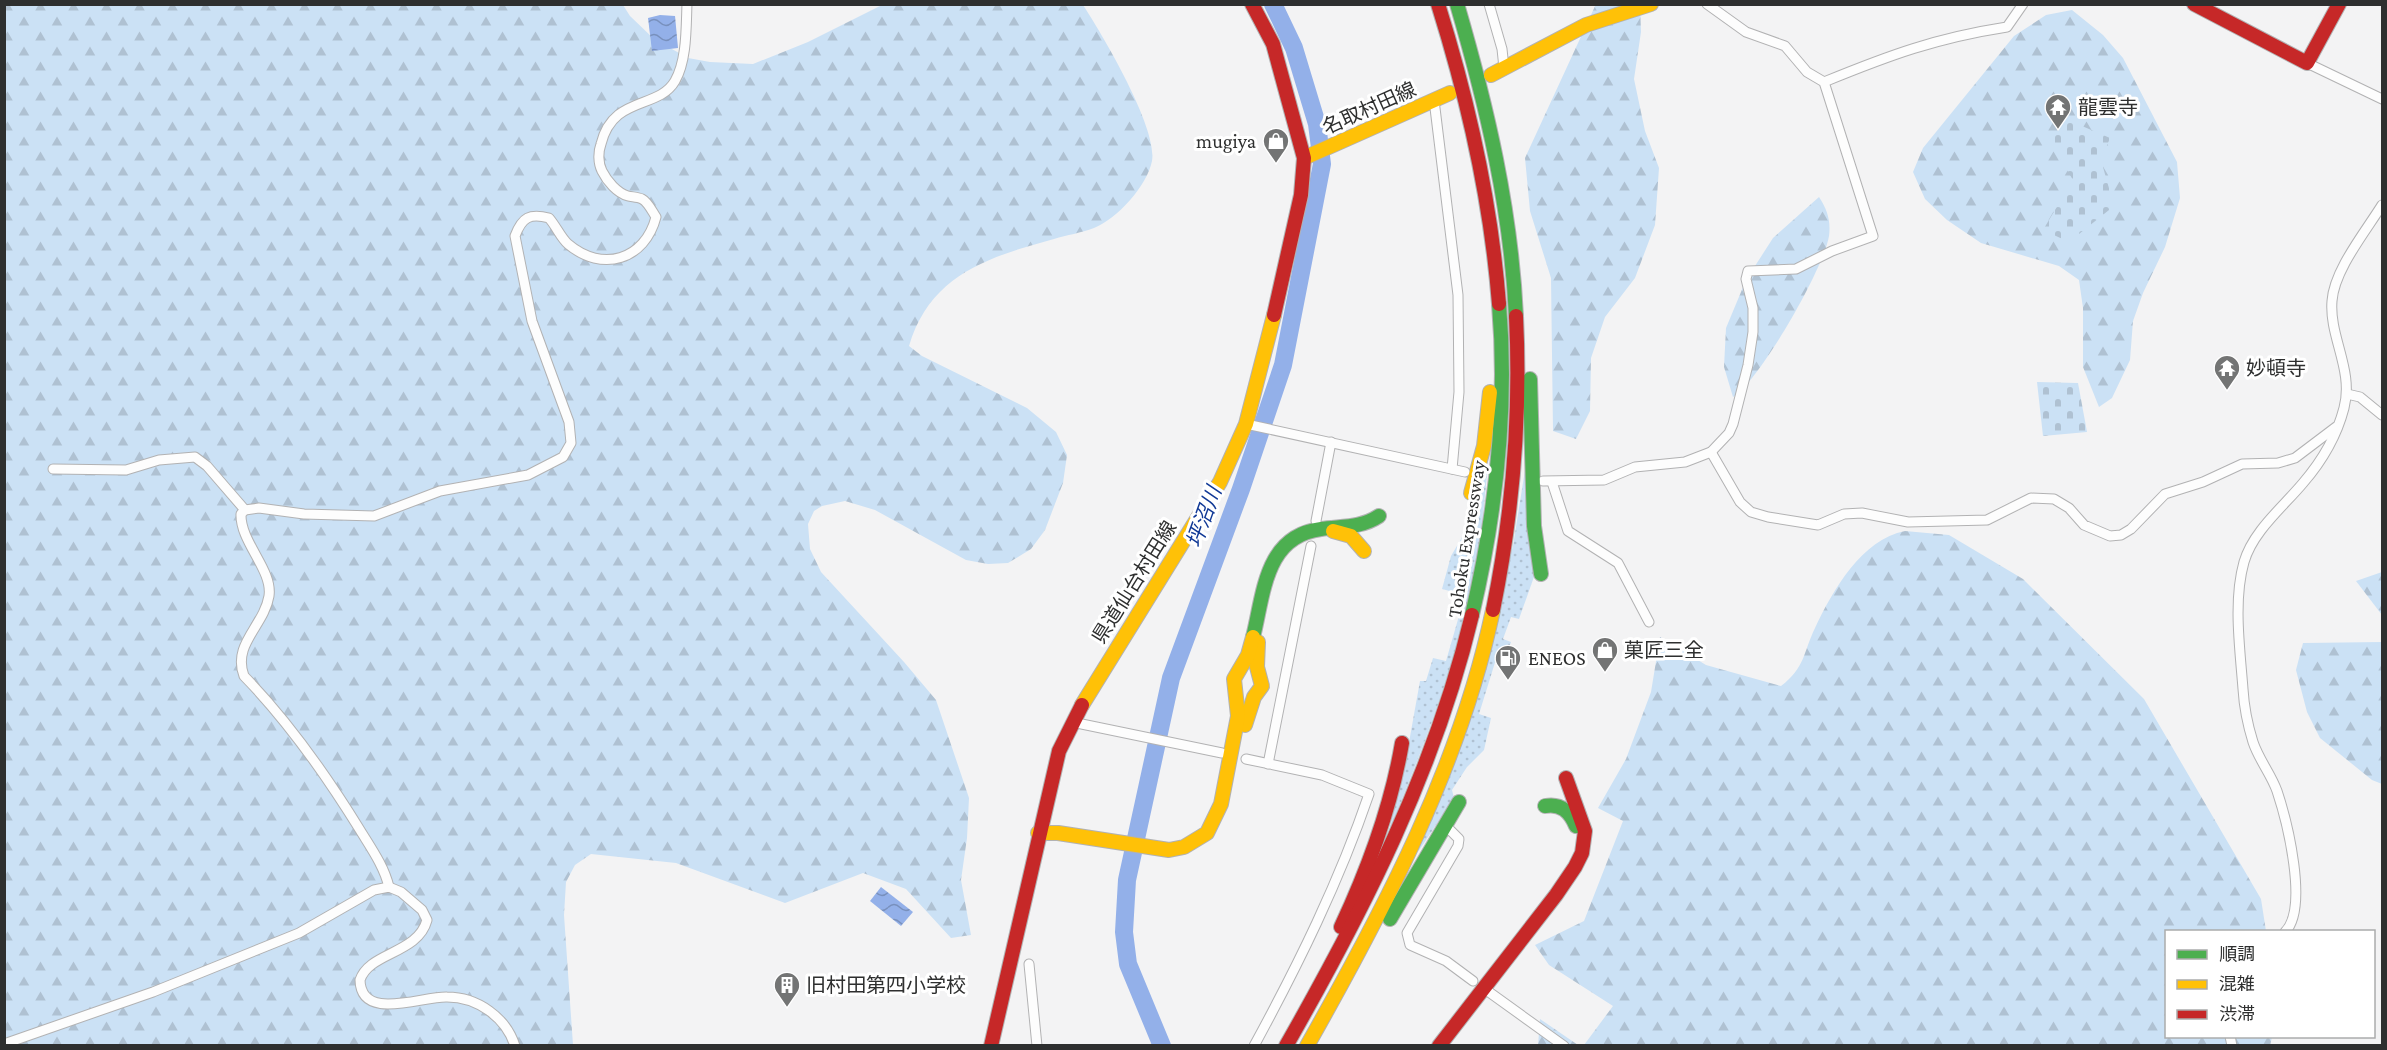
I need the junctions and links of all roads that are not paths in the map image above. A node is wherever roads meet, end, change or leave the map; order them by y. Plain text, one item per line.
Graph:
1 (687, 4) edge
2 (1252, 4) edge
3 (1438, 4) edge
4 (1457, 4) edge
5 (1489, 4) edge
6 (1651, 4) edge
7 (1707, 4) edge
8 (2023, 4) edge
9 (2194, 4) edge
10 (2339, 4) edge
11 (2307, 63) junction
12 (1504, 68) junction
13 (1491, 75) dead end
14 (1824, 82) junction
15 (1450, 93) dead end
16 (2382, 99) edge
17 (1434, 100) junction
18 (1306, 158) junction
19 (1502, 188) junction
20 (1487, 191) junction
21 (2382, 205) edge
22 (2347, 394) junction
23 (2382, 415) edge
24 (1250, 425) junction
25 (2338, 426) junction
26 (1331, 442) junction
27 (1711, 452) junction
28 (1452, 469) junction
29 (53, 470) dead end
30 (1465, 472) dead end
31 (1471, 493) dead end
32 (245, 510) junction
33 (1379, 516) dead end
34 (1316, 521) dead end
35 (1311, 546) dead end
36 (1364, 551) dead end
37 (1541, 574) dead end
38 (1649, 622) dead end
39 (1072, 722) junction
40 (1402, 743) dead end
41 (1221, 753) dead end
42 (1246, 759) dead end
43 (1268, 764) junction
44 (1566, 778) dead end
45 (1369, 794) junction
46 (1383, 800) dead end
47 (1459, 802) dead end
48 (1545, 806) dead end
49 (1450, 830) dead end
50 (1038, 832) junction
51 (1155, 854) junction
52 (389, 887) junction
53 (2287, 930) edge
54 (1029, 964) dead end
55 (1473, 981) dead end
56 (1489, 992) dead end
57 (4, 1044) edge
58 (515, 1046) edge
59 (991, 1046) edge
60 (1037, 1046) edge
61 (1254, 1046) edge
62 (1279, 1046) edge
63 (1286, 1046) edge
64 (1306, 1046) edge
65 (1316, 1046) edge
66 (1430, 1046) edge
67 (1439, 1046) edge
68 (1564, 1046) edge

1 - 32 street
2 - 18 main road, 県道仙台村田線
3 - 20 main road, Tohoku Expressway
4 - 19 main road, Tohoku Expressway
5 - 12 street
6 - 12 main road
7 - 14 street
8 - 14 street
9 - 11 main road
10 - 11 main road
11 - 16 street
12 - 13 main road
14 - 27 street
15 - 17 main road, 名取村田線
17 - 18 main road, 名取村田線
17 - 28 street
18 - 24 main road, 県道仙台村田線
19 - 37 main road
19 - 64 main road, Tohoku Expressway
20 - 31 main road
20 - 63 main road, Tohoku Expressway
21 - 22 street
22 - 23 street
22 - 25 street
24 - 26 street
24 - 39 main road, 県道仙台村田線
25 - 27 street
25 - 53 street
26 - 28 street
26 - 34 street
27 - 38 street
28 - 30 street
29 - 32 street
32 - 52 street
33 - 51 main road
35 - 43 street
36 - 51 main road
39 - 41 street
39 - 50 main road, 県道仙台村田線
40 - 62 main road
42 - 43 street
43 - 45 street
44 - 67 main road
45 - 46 street
45 - 61 street
47 - 65 main road
48 - 66 main road
49 - 55 street
50 - 51 main road
50 - 59 main road, 県道仙台村田線
52 - 57 street
52 - 58 street
54 - 60 street
56 - 68 street

